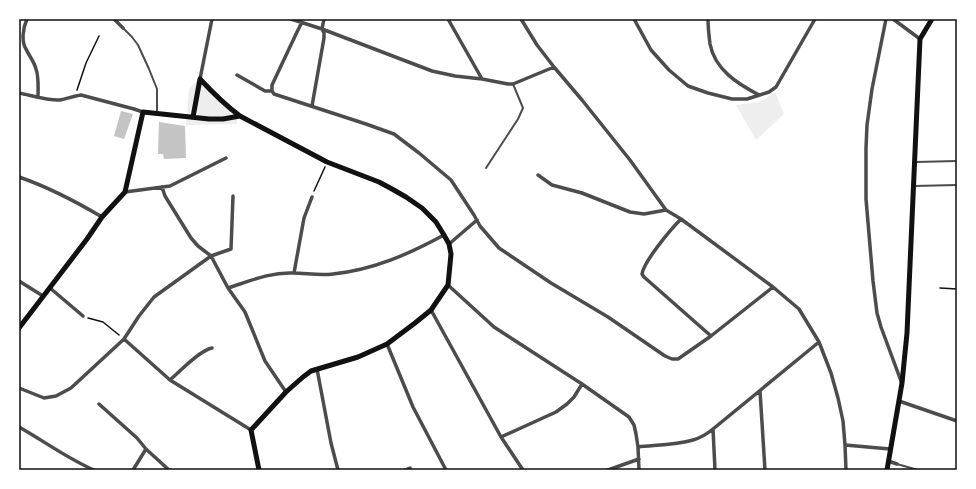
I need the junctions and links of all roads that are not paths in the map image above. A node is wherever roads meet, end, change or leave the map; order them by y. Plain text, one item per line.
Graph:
1 (27, 19) edge
2 (114, 19) edge
3 (212, 19) edge
4 (291, 19) edge
5 (324, 19) edge
6 (448, 19) edge
7 (522, 19) edge
8 (634, 19) edge
9 (708, 19) edge
10 (815, 19) edge
11 (886, 19) edge
12 (893, 19) edge
13 (932, 19) edge
14 (302, 22) junction
15 (123, 28) joint
16 (322, 29) junction
17 (920, 39) junction
18 (554, 67) junction
19 (237, 75) dead end
20 (200, 79) junction
21 (482, 79) junction
22 (513, 84) junction
23 (272, 91) junction
24 (19, 93) edge
25 (759, 95) junction
26 (38, 97) junction
27 (312, 106) junction
28 (142, 112) junction
29 (157, 114) junction
30 (240, 116) junction
31 (193, 118) junction
32 (226, 158) dead end
33 (957, 161) edge
34 (915, 162) junction
35 (486, 168) dead end
36 (538, 175) dead end
37 (19, 177) edge
38 (957, 185) edge
39 (914, 186) junction
40 (162, 187) junction
41 (125, 192) junction
42 (233, 196) dead end
43 (312, 197) road end
44 (666, 210) junction
45 (102, 217) junction
46 (681, 219) junction
47 (477, 220) junction
48 (444, 235) junction
49 (449, 244) junction
50 (211, 256) junction
51 (294, 273) junction
52 (19, 281) edge
53 (448, 285) junction
54 (773, 287) junction
55 (50, 288) junction
56 (228, 288) junction
57 (43, 296) junction
58 (431, 310) junction
59 (83, 316) road end
60 (19, 328) edge
61 (712, 336) junction
62 (124, 339) junction
63 (819, 342) junction
64 (387, 344) junction
65 (212, 348) dead end
66 (317, 369) junction
67 (170, 380) junction
68 (902, 383) junction
69 (582, 384) junction
70 (19, 388) edge
71 (760, 391) junction
72 (286, 392) junction
73 (899, 401) junction
74 (99, 404) dead end
75 (957, 421) edge
76 (19, 427) edge
77 (713, 429) junction
78 (251, 430) junction
79 (501, 437) junction
80 (846, 445) junction
81 (638, 447) junction
82 (890, 448) junction
83 (146, 449) junction
84 (639, 458) junction
85 (888, 461) junction
86 (898, 464) joint
87 (410, 468) dead end
88 (94, 470) edge
89 (133, 470) edge
90 (169, 470) edge
91 (259, 470) edge
92 (338, 470) edge
93 (405, 470) edge
94 (446, 470) edge
95 (523, 470) edge
96 (608, 470) edge
97 (639, 470) edge
98 (715, 470) edge
99 (765, 470) edge
100 (846, 470) edge
101 (887, 470) edge
102 (918, 470) edge

1 - 26 street
2 - 15 street
3 - 20 street
4 - 14 street
5 - 16 street
6 - 21 street
7 - 18 street
8 - 25 street
9 - 25 street
10 - 25 street
11 - 68 street
12 - 17 street
13 - 17 main road
14 - 16 street
14 - 23 street
15 - 29 lane
16 - 21 street
16 - 27 street
17 - 34 main road
18 - 22 street
18 - 44 street
19 - 23 street
20 - 30 main road
20 - 31 main road
21 - 22 street
22 - 35 lane
23 - 27 street
24 - 26 street
26 - 28 street
27 - 47 street
28 - 29 main road
28 - 41 main road
29 - 31 main road
30 - 31 main road
30 - 48 main road
32 - 40 street
33 - 34 lane
34 - 39 main road
36 - 44 street
37 - 45 street
38 - 39 lane
39 - 68 main road
40 - 41 street
40 - 50 street
41 - 45 main road
42 - 50 street
43 - 51 street
44 - 46 street
45 - 55 main road
46 - 54 street
46 - 61 street
47 - 49 street
47 - 61 street
48 - 49 main road
48 - 51 street
49 - 53 main road
50 - 56 street
50 - 62 street
51 - 56 street
52 - 57 street
53 - 58 main road
53 - 69 street
54 - 61 street
54 - 63 street
55 - 57 main road
55 - 59 street
56 - 72 street
57 - 60 main road
58 - 64 main road
58 - 79 street
62 - 67 street
62 - 70 street
63 - 71 street
63 - 80 street
64 - 66 main road
64 - 94 street
65 - 67 street
66 - 72 main road
66 - 92 street
67 - 78 street
68 - 73 main road
69 - 79 street
69 - 81 street
71 - 77 street
71 - 99 street
72 - 78 main road
73 - 75 street
73 - 82 main road
74 - 83 street
76 - 88 street
77 - 81 street
77 - 98 street
78 - 91 main road
79 - 95 street
80 - 82 street
80 - 100 street
81 - 84 street
82 - 85 main road
83 - 89 street
83 - 90 street
84 - 96 street
84 - 97 street
85 - 86 street
85 - 101 main road
86 - 102 lane
87 - 93 street

